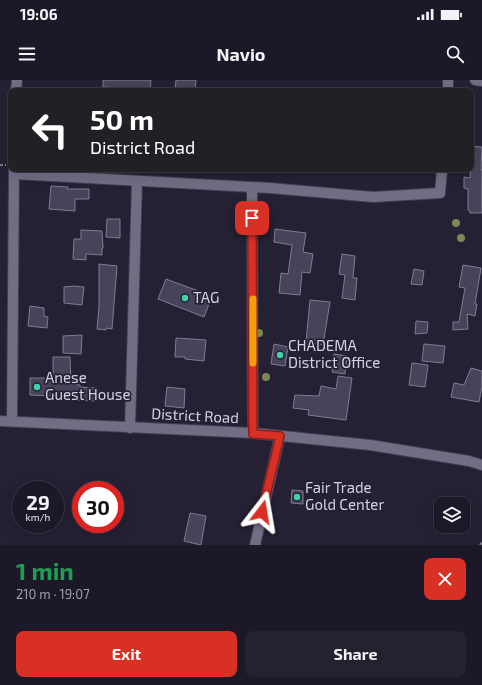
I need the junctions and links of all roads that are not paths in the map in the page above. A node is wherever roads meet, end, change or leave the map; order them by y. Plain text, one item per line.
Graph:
1 (475, 80) edge
2 (482, 81) edge
3 (14, 172) edge
4 (442, 172) edge
5 (137, 181) junction
6 (252, 188) junction
7 (0, 421) edge
8 (12, 421) junction
9 (130, 428) junction
10 (253, 434) junction
11 (280, 436) junction
12 (482, 465) edge
13 (255, 545) edge

1 - 2 street
3 - 5 street
3 - 8 street
4 - 6 street
5 - 6 street
5 - 9 street
6 - 10 street
7 - 8 street, District Road
8 - 9 street, District Road
9 - 10 street, District Road
10 - 11 street, District Road
11 - 12 street, District Road
11 - 13 street

